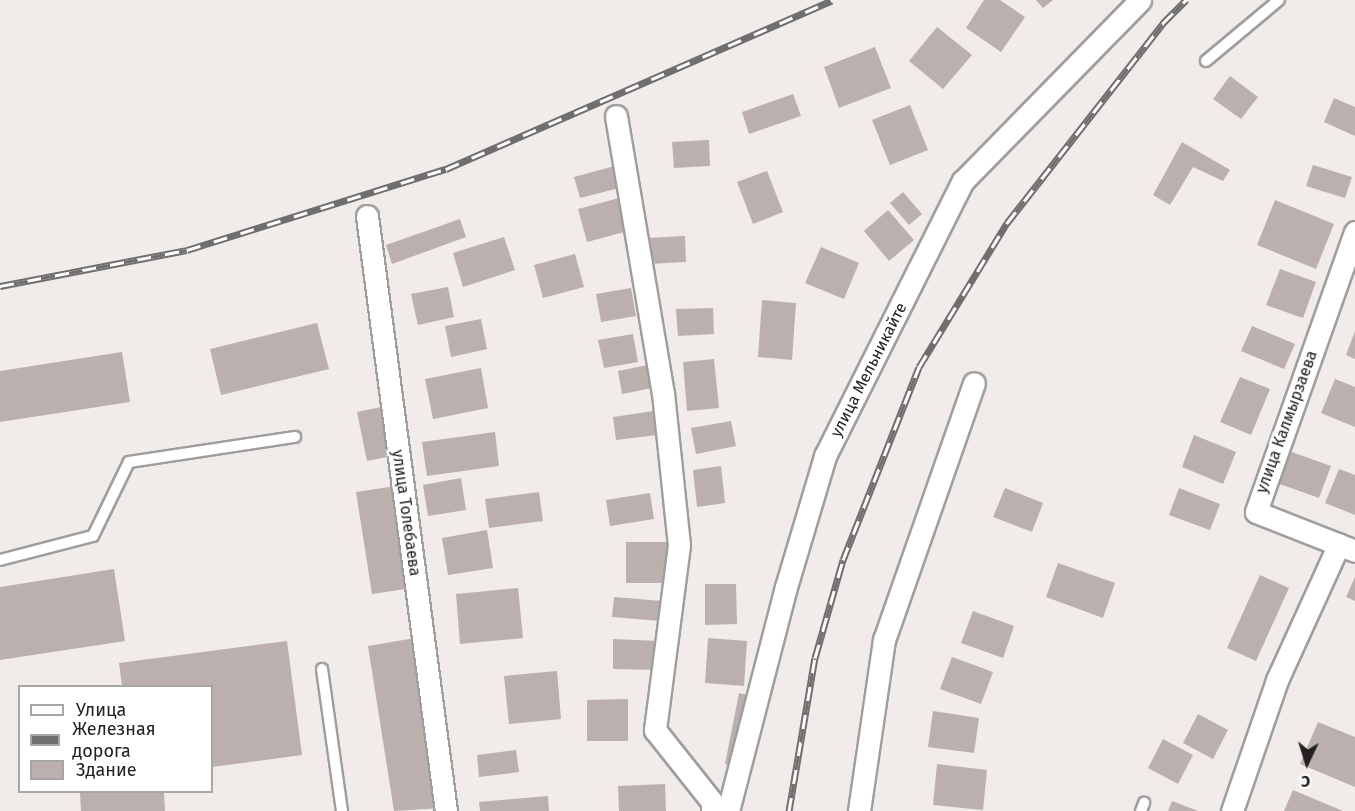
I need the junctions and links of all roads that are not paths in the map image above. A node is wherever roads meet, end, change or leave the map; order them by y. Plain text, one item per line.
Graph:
1 (1140, 0) edge
2 (1279, 0) edge
3 (1206, 62) dead end
4 (616, 116) dead end
5 (367, 216) dead end
6 (1355, 232) edge
7 (974, 383) dead end
8 (295, 437) dead end
9 (1347, 547) edge
10 (0, 560) edge
11 (322, 669) dead end
12 (342, 811) edge
13 (446, 811) edge
14 (712, 811) edge
15 (729, 811) edge
16 (859, 811) edge
17 (1233, 811) edge

1 - 15 street, улица Мельникайте
2 - 3 lane
4 - 14 street
5 - 13 street, улица Толебаева
6 - 9 street, улица Калмырзаева
7 - 16 street
8 - 10 lane
9 - 17 street
11 - 12 lane

